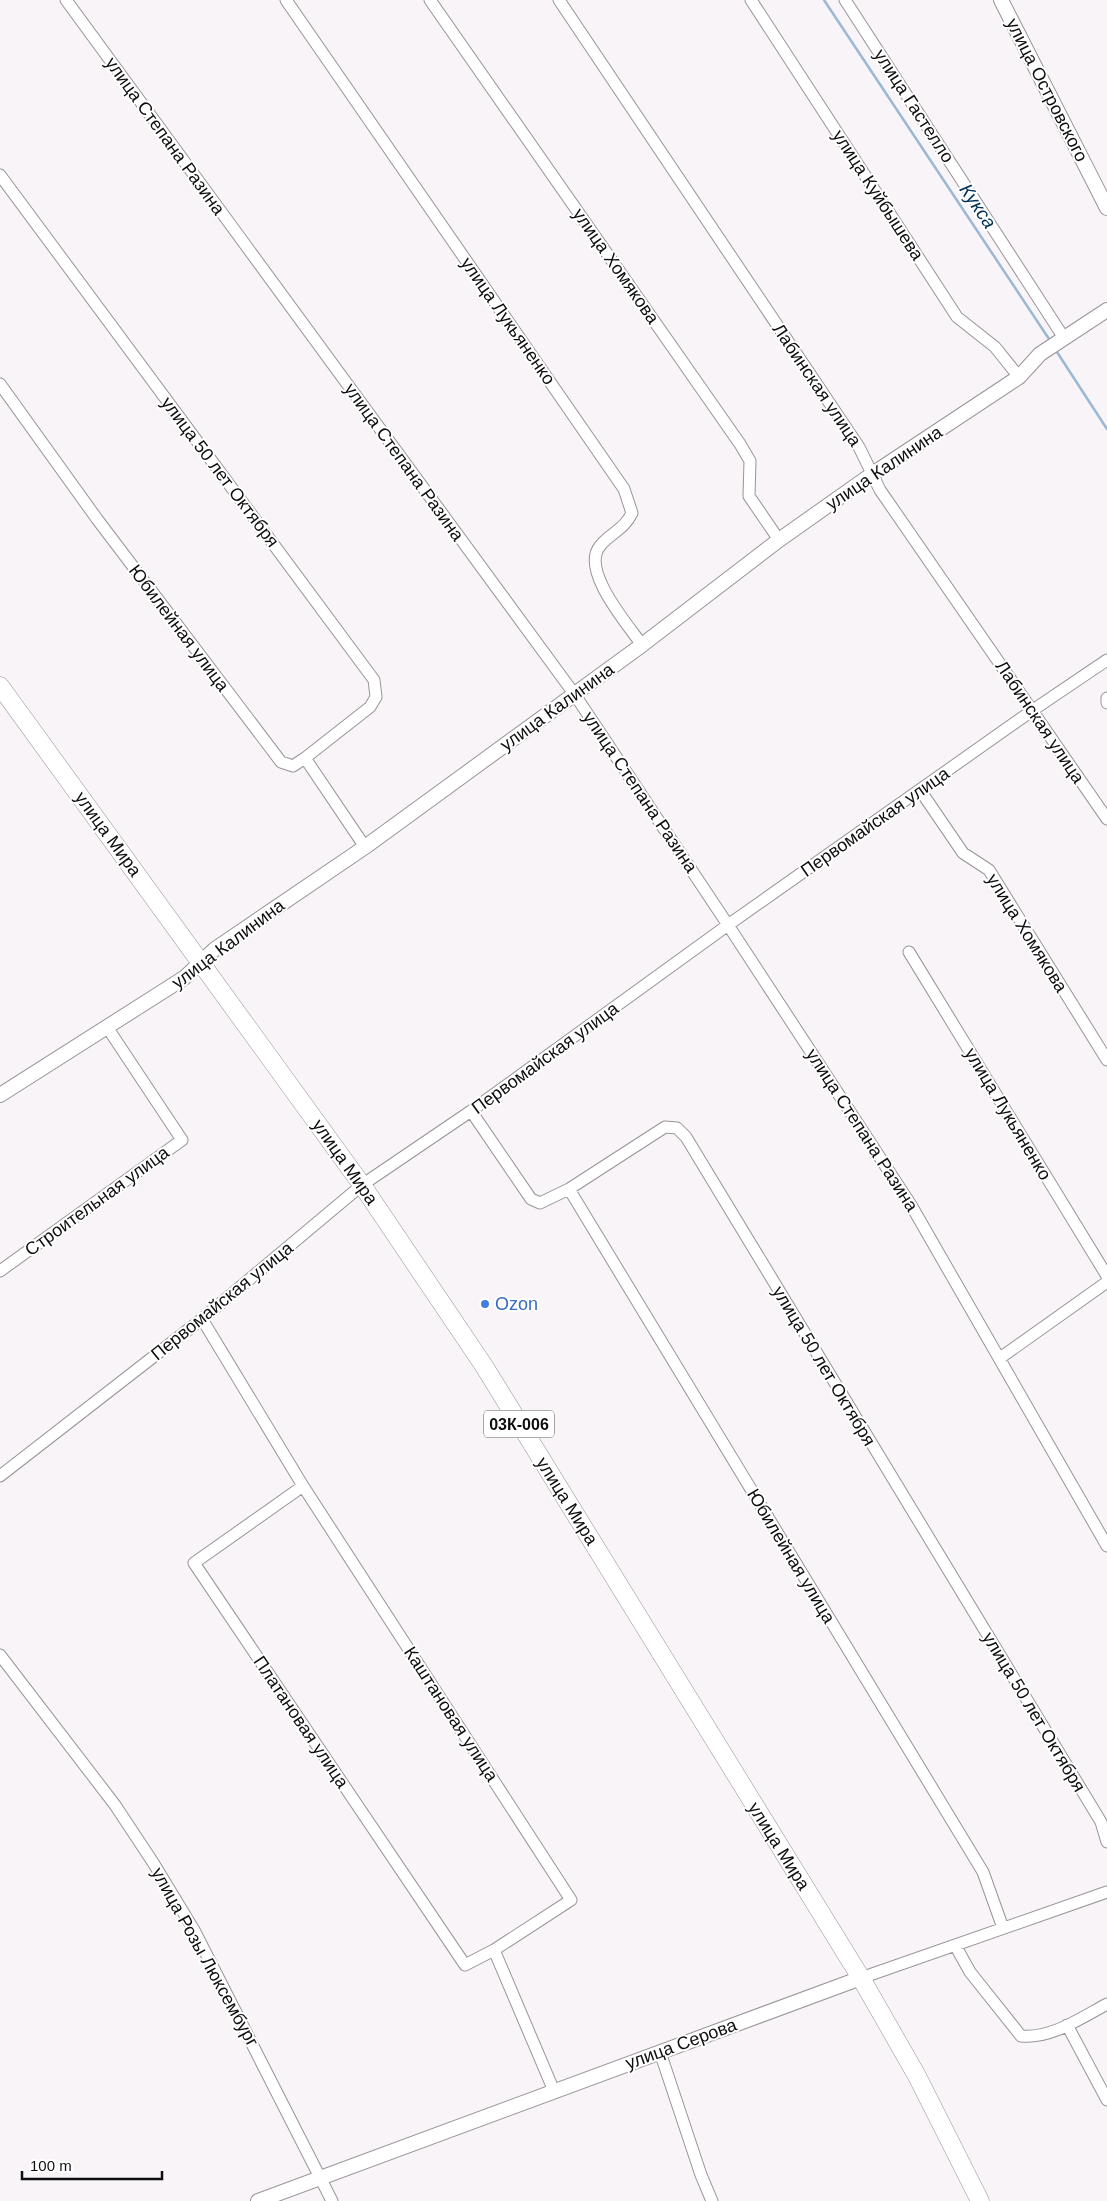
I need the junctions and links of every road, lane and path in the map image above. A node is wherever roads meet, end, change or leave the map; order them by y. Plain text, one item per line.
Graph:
1 (66, 0) edge
2 (286, 0) edge
3 (430, 0) edge
4 (559, 0) edge
5 (751, 0) edge
6 (845, 0) edge
7 (1001, 0) edge
8 (0, 175) edge
9 (1107, 208) edge
10 (1107, 310) edge
11 (1061, 340) junction
12 (1019, 377) junction
13 (0, 384) edge
14 (872, 475) junction
15 (779, 540) junction
16 (642, 645) junction
17 (1107, 660) edge
18 (0, 686) edge
19 (574, 694) junction
20 (1107, 698) edge
21 (1107, 703) edge
22 (1033, 710) junction
23 (305, 758) junction
24 (920, 790) junction
25 (1107, 819) edge
26 (365, 847) junction
27 (728, 925) junction
28 (909, 952) dead end
29 (201, 963) junction
30 (108, 1027) junction
31 (1107, 1060) edge
32 (0, 1095) edge
33 (471, 1111) junction
34 (362, 1185) junction
35 (569, 1189) junction
36 (0, 1271) edge
37 (1107, 1276) edge
38 (1107, 1282) edge
39 (202, 1319) junction
40 (1000, 1358) junction
41 (0, 1476) edge
42 (303, 1486) junction
43 (1107, 1546) edge
44 (0, 1655) edge
45 (1107, 1842) edge
46 (1107, 1892) edge
47 (1004, 1928) junction
48 (955, 1945) junction
49 (494, 1950) junction
50 (861, 1978) junction
51 (1107, 2004) edge
52 (1067, 2025) junction
53 (660, 2052) junction
54 (554, 2091) junction
55 (1107, 2100) edge
56 (321, 2177) junction
57 (258, 2201) edge
58 (332, 2201) edge
59 (712, 2201) edge
60 (980, 2201) edge

1 - 19 street, улица Степана Разина
2 - 16 street, улица Лукьяненко
3 - 15 street, улица Хомякова
4 - 14 street, Лабинская улица
5 - 12 street, улица Куйбышева
6 - 11 street, улица Гастелло
7 - 9 street, улица Островского
8 - 23 street, улица 50 лет Октября
10 - 11 street, улица Калинина
11 - 12 street, улица Калинина
12 - 14 street, улица Калинина
13 - 23 street, Юбилейная улица
14 - 15 street, улица Калинина
14 - 22 street, Лабинская улица
15 - 16 street, улица Калинина
16 - 19 street, улица Калинина
17 - 22 street, Первомайская улица
18 - 29 main road, улица Мира / 03К-006
19 - 26 street, улица Калинина
19 - 27 street, улица Степана Разина
20 - 21 street
22 - 24 street, Первомайская улица
22 - 25 street, Лабинская улица
23 - 26 street
24 - 27 street, Первомайская улица
24 - 31 street, улица Хомякова
26 - 29 street, улица Калинина
27 - 33 street, Первомайская улица
27 - 40 street, улица Степана Разина
28 - 37 street, улица Лукьяненко
29 - 30 street, улица Калинина
29 - 34 main road, улица Мира / 03К-006
30 - 32 street, улица Калинина
30 - 36 street, Строительная улица
33 - 34 street, Первомайская улица
33 - 35 street, улица 50 лет Октября
34 - 39 street, Первомайская улица
34 - 50 main road, улица Мира / 03К-006
35 - 45 street, улица 50 лет Октября
35 - 47 street, Юбилейная улица
38 - 40 street
39 - 41 street, Первомайская улица
39 - 42 street, Каштановая улица
40 - 43 street, улица Степана Разина
42 - 49 street, Каштановая улица
42 - 49 street, Платановая улица
44 - 56 street, улица Розы Люксембург
46 - 47 street, улица Серова
47 - 48 street, улица Серова
48 - 50 street, улица Серова
48 - 52 street
49 - 54 street
50 - 53 street, улица Серова
50 - 60 main road, улица Мира / 03К-006
51 - 52 street
52 - 55 street
53 - 54 street, улица Серова
53 - 59 street
54 - 56 street, улица Серова
56 - 57 street, улица Серова
56 - 58 street, улица Розы Люксембург

